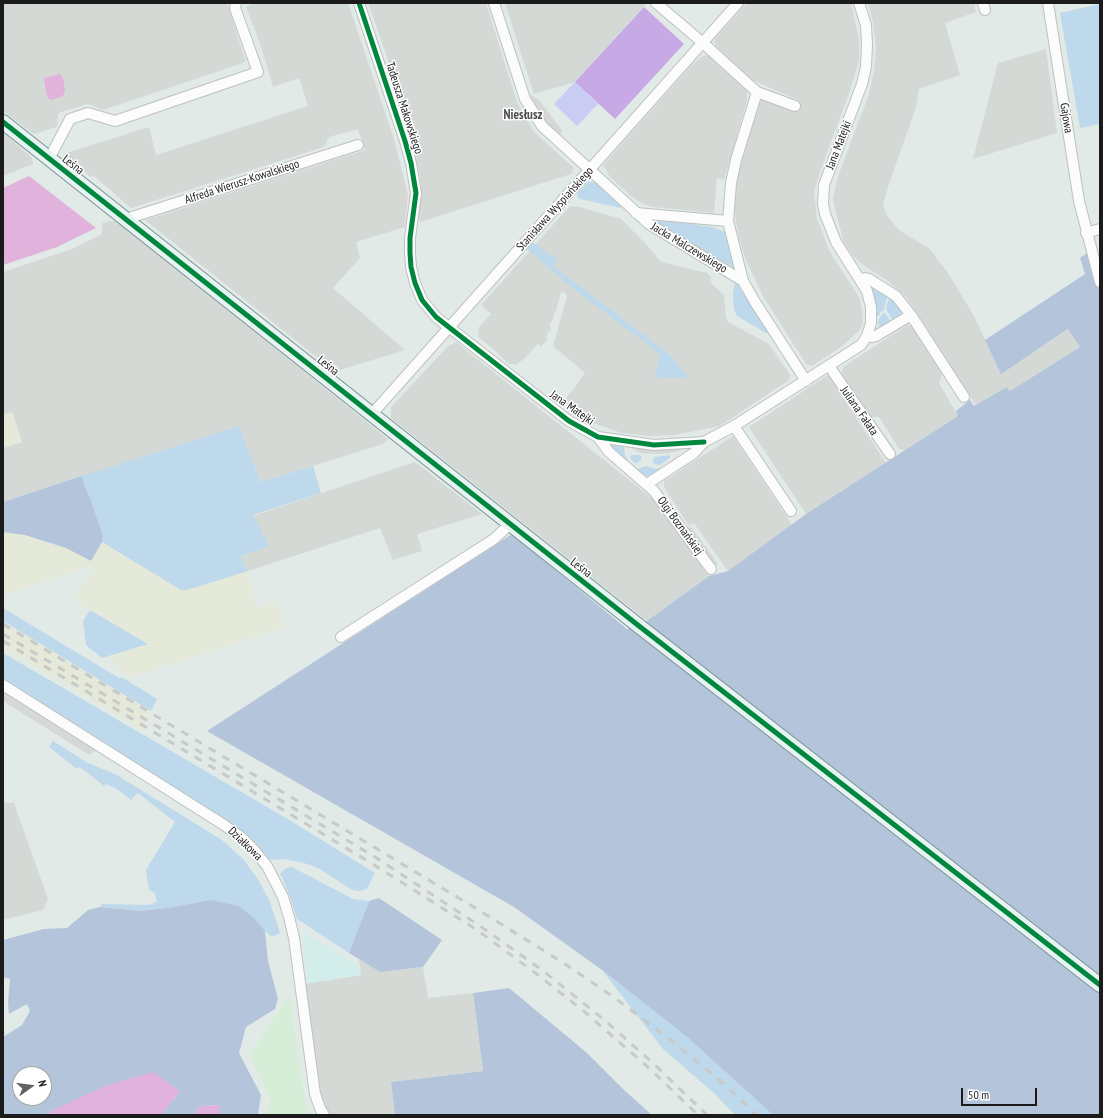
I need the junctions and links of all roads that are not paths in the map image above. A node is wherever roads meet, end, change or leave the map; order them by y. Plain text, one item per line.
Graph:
1 (236, 3) edge
2 (359, 3) edge
3 (494, 3) edge
4 (656, 3) edge
5 (738, 3) edge
6 (859, 3) edge
7 (1048, 3) edge
8 (703, 43) junction
9 (757, 92) junction
10 (795, 106) dead end
11 (3, 122) edge
12 (358, 145) dead end
13 (50, 160) junction
14 (589, 171) junction
15 (636, 213) junction
16 (126, 219) junction
17 (728, 221) junction
18 (1100, 229) edge
19 (1086, 233) junction
20 (861, 280) junction
21 (743, 281) junction
22 (1100, 282) edge
23 (911, 315) junction
24 (450, 328) junction
25 (867, 336) junction
26 (829, 366) junction
27 (806, 381) junction
28 (964, 397) dead end
29 (372, 414) junction
30 (734, 426) junction
31 (598, 438) junction
32 (704, 442) junction
33 (890, 454) dead end
34 (647, 484) junction
35 (791, 511) dead end
36 (510, 524) junction
37 (711, 568) dead end
38 (341, 637) dead end
39 (3, 685) edge
40 (1100, 985) edge
41 (324, 1115) edge

1 - 13 street
2 - 24 street, Tadeusza Makowskiego
3 - 14 street, Jacka Malczewskiego
4 - 8 street
5 - 8 street, Stanisława Wyspiańskiego
6 - 20 street, Jana Matejki
7 - 19 street, Gajowa
8 - 9 street
8 - 14 street, Stanisława Wyspiańskiego
9 - 10 street
9 - 17 street, Jacka Malczewskiego
11 - 13 street, Leśna
12 - 16 street, Alfreda Wierusz-Kowalskiego
13 - 16 street, Leśna
14 - 15 street, Jacka Malczewskiego
14 - 24 street, Stanisława Wyspiańskiego
15 - 17 street, Jacka Malczewskiego
15 - 21 street, Jacka Malczewskiego
16 - 29 street, Leśna
17 - 21 street, Jacka Malczewskiego
18 - 19 street
19 - 22 street, Gajowa
20 - 23 street
20 - 25 street, Jana Matejki
21 - 27 street, Jacka Malczewskiego
23 - 25 street, Jana Matejki
23 - 28 street
24 - 29 street, Stanisława Wyspiańskiego
24 - 31 street, Jana Matejki
25 - 26 street, Jana Matejki
26 - 27 street, Jana Matejki
26 - 33 street, Juliana Fałata
27 - 30 street, Jana Matejki
29 - 36 street, Leśna
30 - 32 street, Jana Matejki
30 - 35 street
31 - 32 street, Jana Matejki
31 - 34 street, Jana Matejki
32 - 34 street, Jana Matejki
34 - 37 street, Olgi Boznańskiej
36 - 38 street
36 - 40 street, Leśna
39 - 41 street, Działkowa

